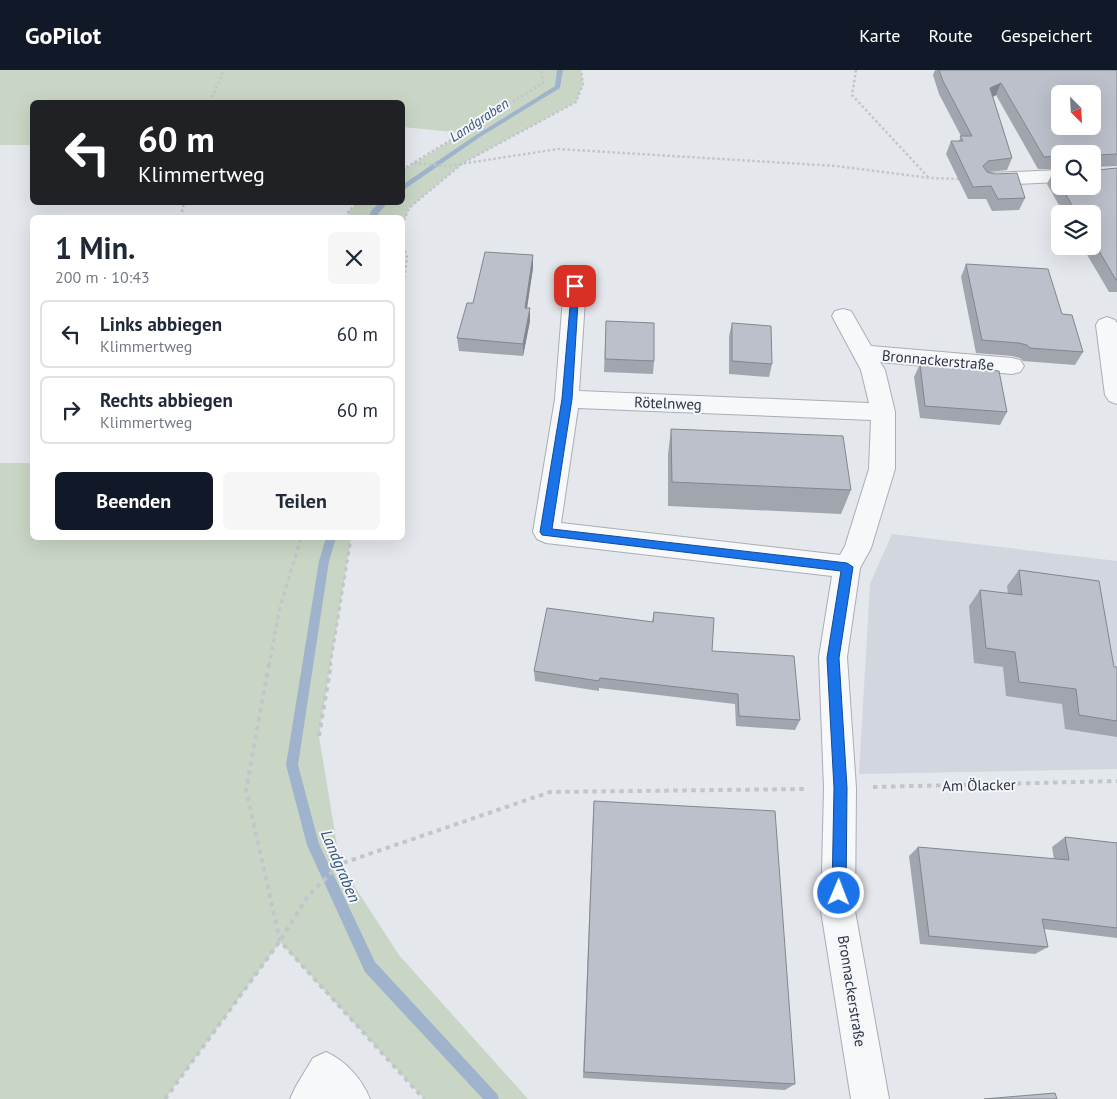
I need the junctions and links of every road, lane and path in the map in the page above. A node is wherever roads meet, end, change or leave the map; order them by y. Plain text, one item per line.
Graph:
1 (224, 70) edge
2 (541, 70) edge
3 (581, 70) edge
4 (856, 70) edge
5 (211, 100) edge
6 (414, 163) junction
7 (463, 163) junction
8 (405, 168) edge
9 (1051, 177) edge
10 (930, 178) junction
11 (990, 180) joint
12 (183, 205) edge
13 (355, 205) edge
14 (182, 212) dead end
15 (349, 215) edge
16 (405, 218) edge
17 (405, 251) edge
18 (405, 273) edge
19 (575, 286) dead end
20 (844, 316) dead end
21 (1107, 325) dead end
22 (864, 353) junction
23 (1012, 366) dead end
24 (1117, 395) edge
25 (567, 399) junction
26 (883, 412) junction
27 (300, 540) edge
28 (351, 540) edge
29 (847, 567) junction
30 (318, 736) dead end
31 (1117, 781) edge
32 (840, 788) junction
33 (280, 942) junction
34 (165, 1099) edge
35 (309, 1099) edge
36 (351, 1099) edge
37 (424, 1099) edge
38 (870, 1099) edge

1 - 5 path
2 - 6 path
3 - 7 path
4 - 10 path
6 - 7 path
6 - 8 path
7 - 10 path
7 - 16 path
9 - 11 street
10 - 11 path
12 - 14 path
13 - 15 path
17 - 18 path
19 - 25 street
20 - 22 street, Bronnackerstraße
21 - 24 street
22 - 23 street, Bronnackerstraße
22 - 26 street, Bronnackerstraße
25 - 26 street, Rötelnweg
25 - 29 street
26 - 29 street, Bronnackerstraße
27 - 33 path
28 - 30 path
29 - 32 street, Bronnackerstraße
31 - 32 path, Am Ölacker
32 - 33 path, Am Ölacker
32 - 38 street, Bronnackerstraße
33 - 34 path
33 - 37 path
35 - 36 street

